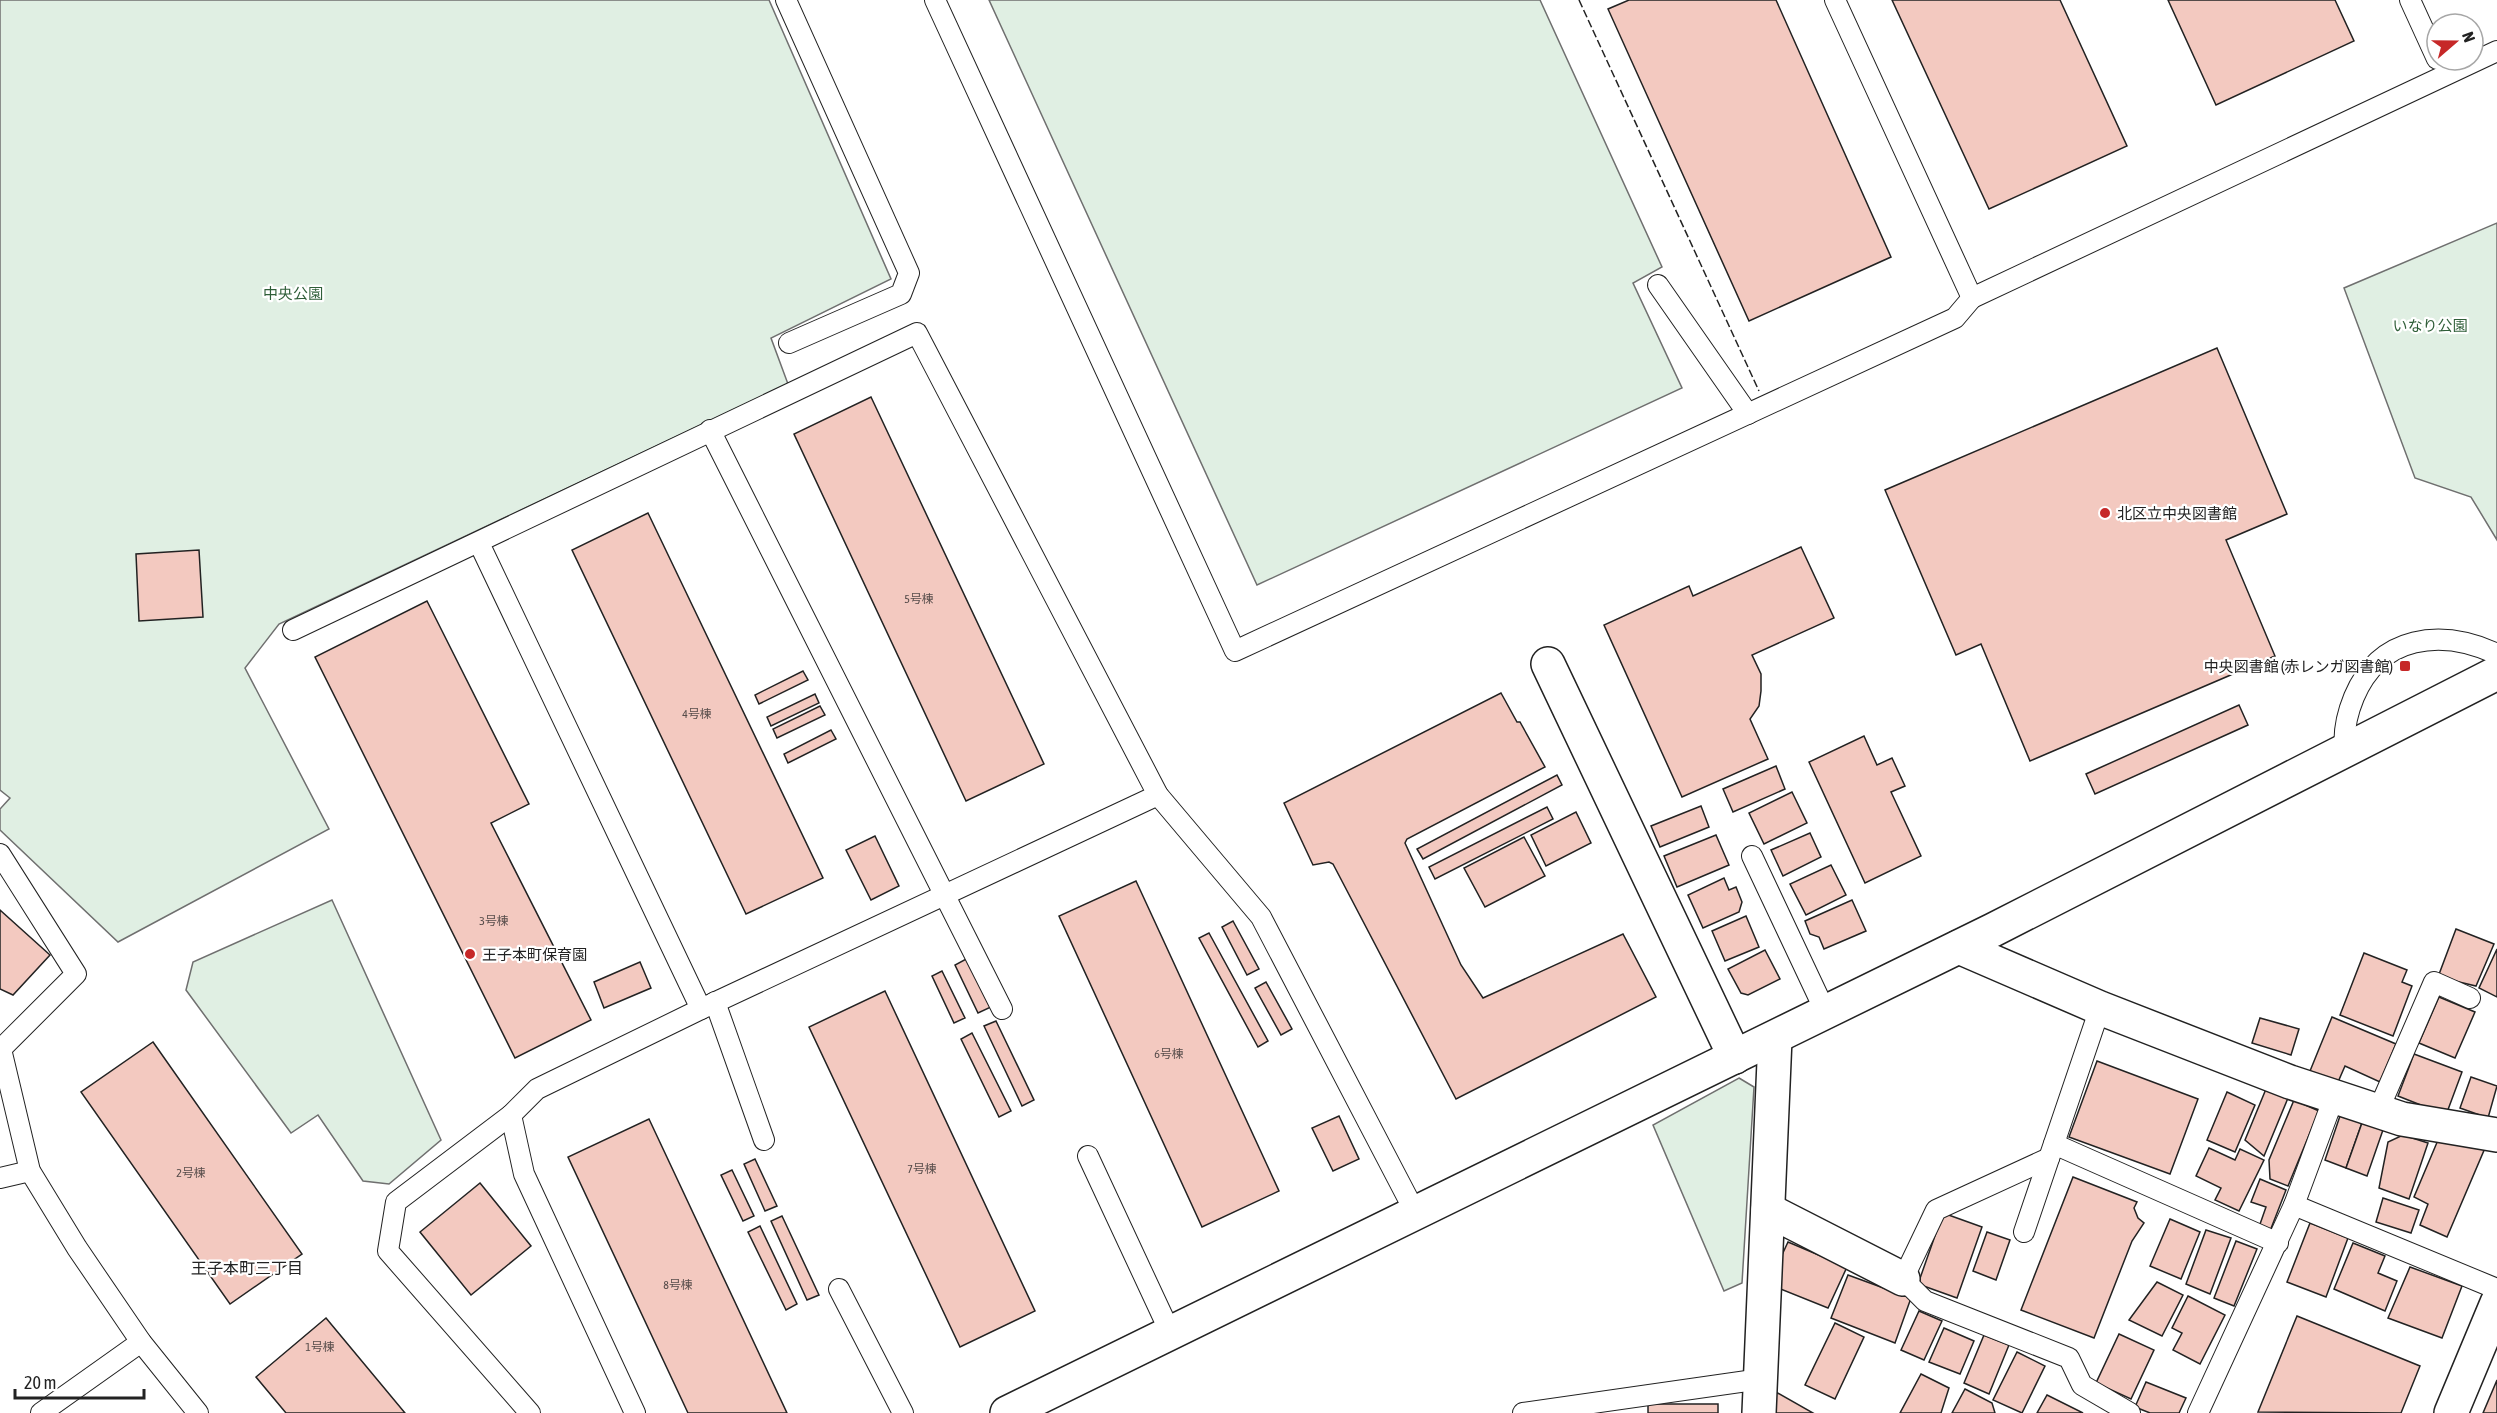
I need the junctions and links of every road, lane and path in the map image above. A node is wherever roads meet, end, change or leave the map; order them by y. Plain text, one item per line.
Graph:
1 (786, 0) edge
2 (935, 0) edge
3 (1834, 0) edge
4 (2410, 0) edge
5 (2425, 32) edge
6 (2426, 72) edge
7 (1658, 285) dead end
8 (1972, 298) junction
9 (789, 343) dead end
10 (1748, 414) junction
11 (710, 430) junction
12 (479, 543) junction
13 (293, 630) dead end
14 (2497, 654) edge
15 (1548, 664) dead end
16 (2497, 673) edge
17 (2345, 750) junction
18 (1158, 795) junction
19 (0, 854) edge
20 (1752, 856) dead end
21 (945, 894) junction
22 (1959, 947) junction
23 (2470, 998) dead end
24 (708, 1005) junction
25 (2100, 1008) junction
26 (1002, 1010) dead end
27 (1826, 1013) junction
28 (1775, 1038) junction
29 (0, 1049) edge
30 (1735, 1057) junction
31 (2334, 1097) junction
32 (2378, 1111) junction
33 (511, 1115) junction
34 (2497, 1135) edge
35 (764, 1140) dead end
36 (2052, 1151) junction
37 (1088, 1156) dead end
38 (30, 1171) junction
39 (0, 1178) edge
40 (2294, 1205) junction
41 (1768, 1210) junction
42 (1415, 1212) junction
43 (2024, 1232) dead end
44 (2278, 1243) junction
45 (1903, 1279) junction
46 (2497, 1289) edge
47 (839, 1290) dead end
48 (2497, 1303) edge
49 (1170, 1332) junction
50 (141, 1342) junction
51 (1761, 1379) junction
52 (1053, 1402) edge
53 (41, 1413) edge
54 (198, 1413) edge
55 (530, 1413) edge
56 (635, 1413) edge
57 (903, 1413) edge
58 (1007, 1413) edge
59 (1524, 1413) edge
60 (1759, 1413) edge
61 (2130, 1413) edge
62 (2198, 1413) edge
63 (2451, 1413) edge

1 - 9 lane
2 - 10 lane
3 - 8 lane
4 - 5 lane
6 - 8 lane
7 - 10 lane
8 - 10 lane
11 - 12 lane
11 - 18 lane
11 - 21 lane
12 - 13 lane
12 - 24 lane
14 - 17 lane
15 - 30 street
16 - 17 street
17 - 22 street
18 - 21 lane
18 - 42 lane
19 - 29 lane
20 - 27 lane
21 - 24 lane
21 - 26 lane
22 - 25 street
22 - 27 street
23 - 32 lane
24 - 33 lane
24 - 35 lane
25 - 31 street
25 - 36 lane
27 - 28 street
28 - 30 street
28 - 41 street
29 - 38 lane
30 - 42 street
31 - 32 street
31 - 40 lane
32 - 34 street
33 - 55 lane
33 - 56 lane
36 - 43 lane
36 - 44 lane
36 - 45 lane
37 - 49 lane
38 - 39 lane
38 - 50 lane
40 - 44 lane
40 - 46 lane
41 - 45 street
41 - 51 street
42 - 49 street
44 - 62 lane
45 - 61 lane
47 - 57 lane
48 - 63 street
49 - 52 street
50 - 53 lane
50 - 54 lane
51 - 59 lane
51 - 60 street
52 - 58 street

